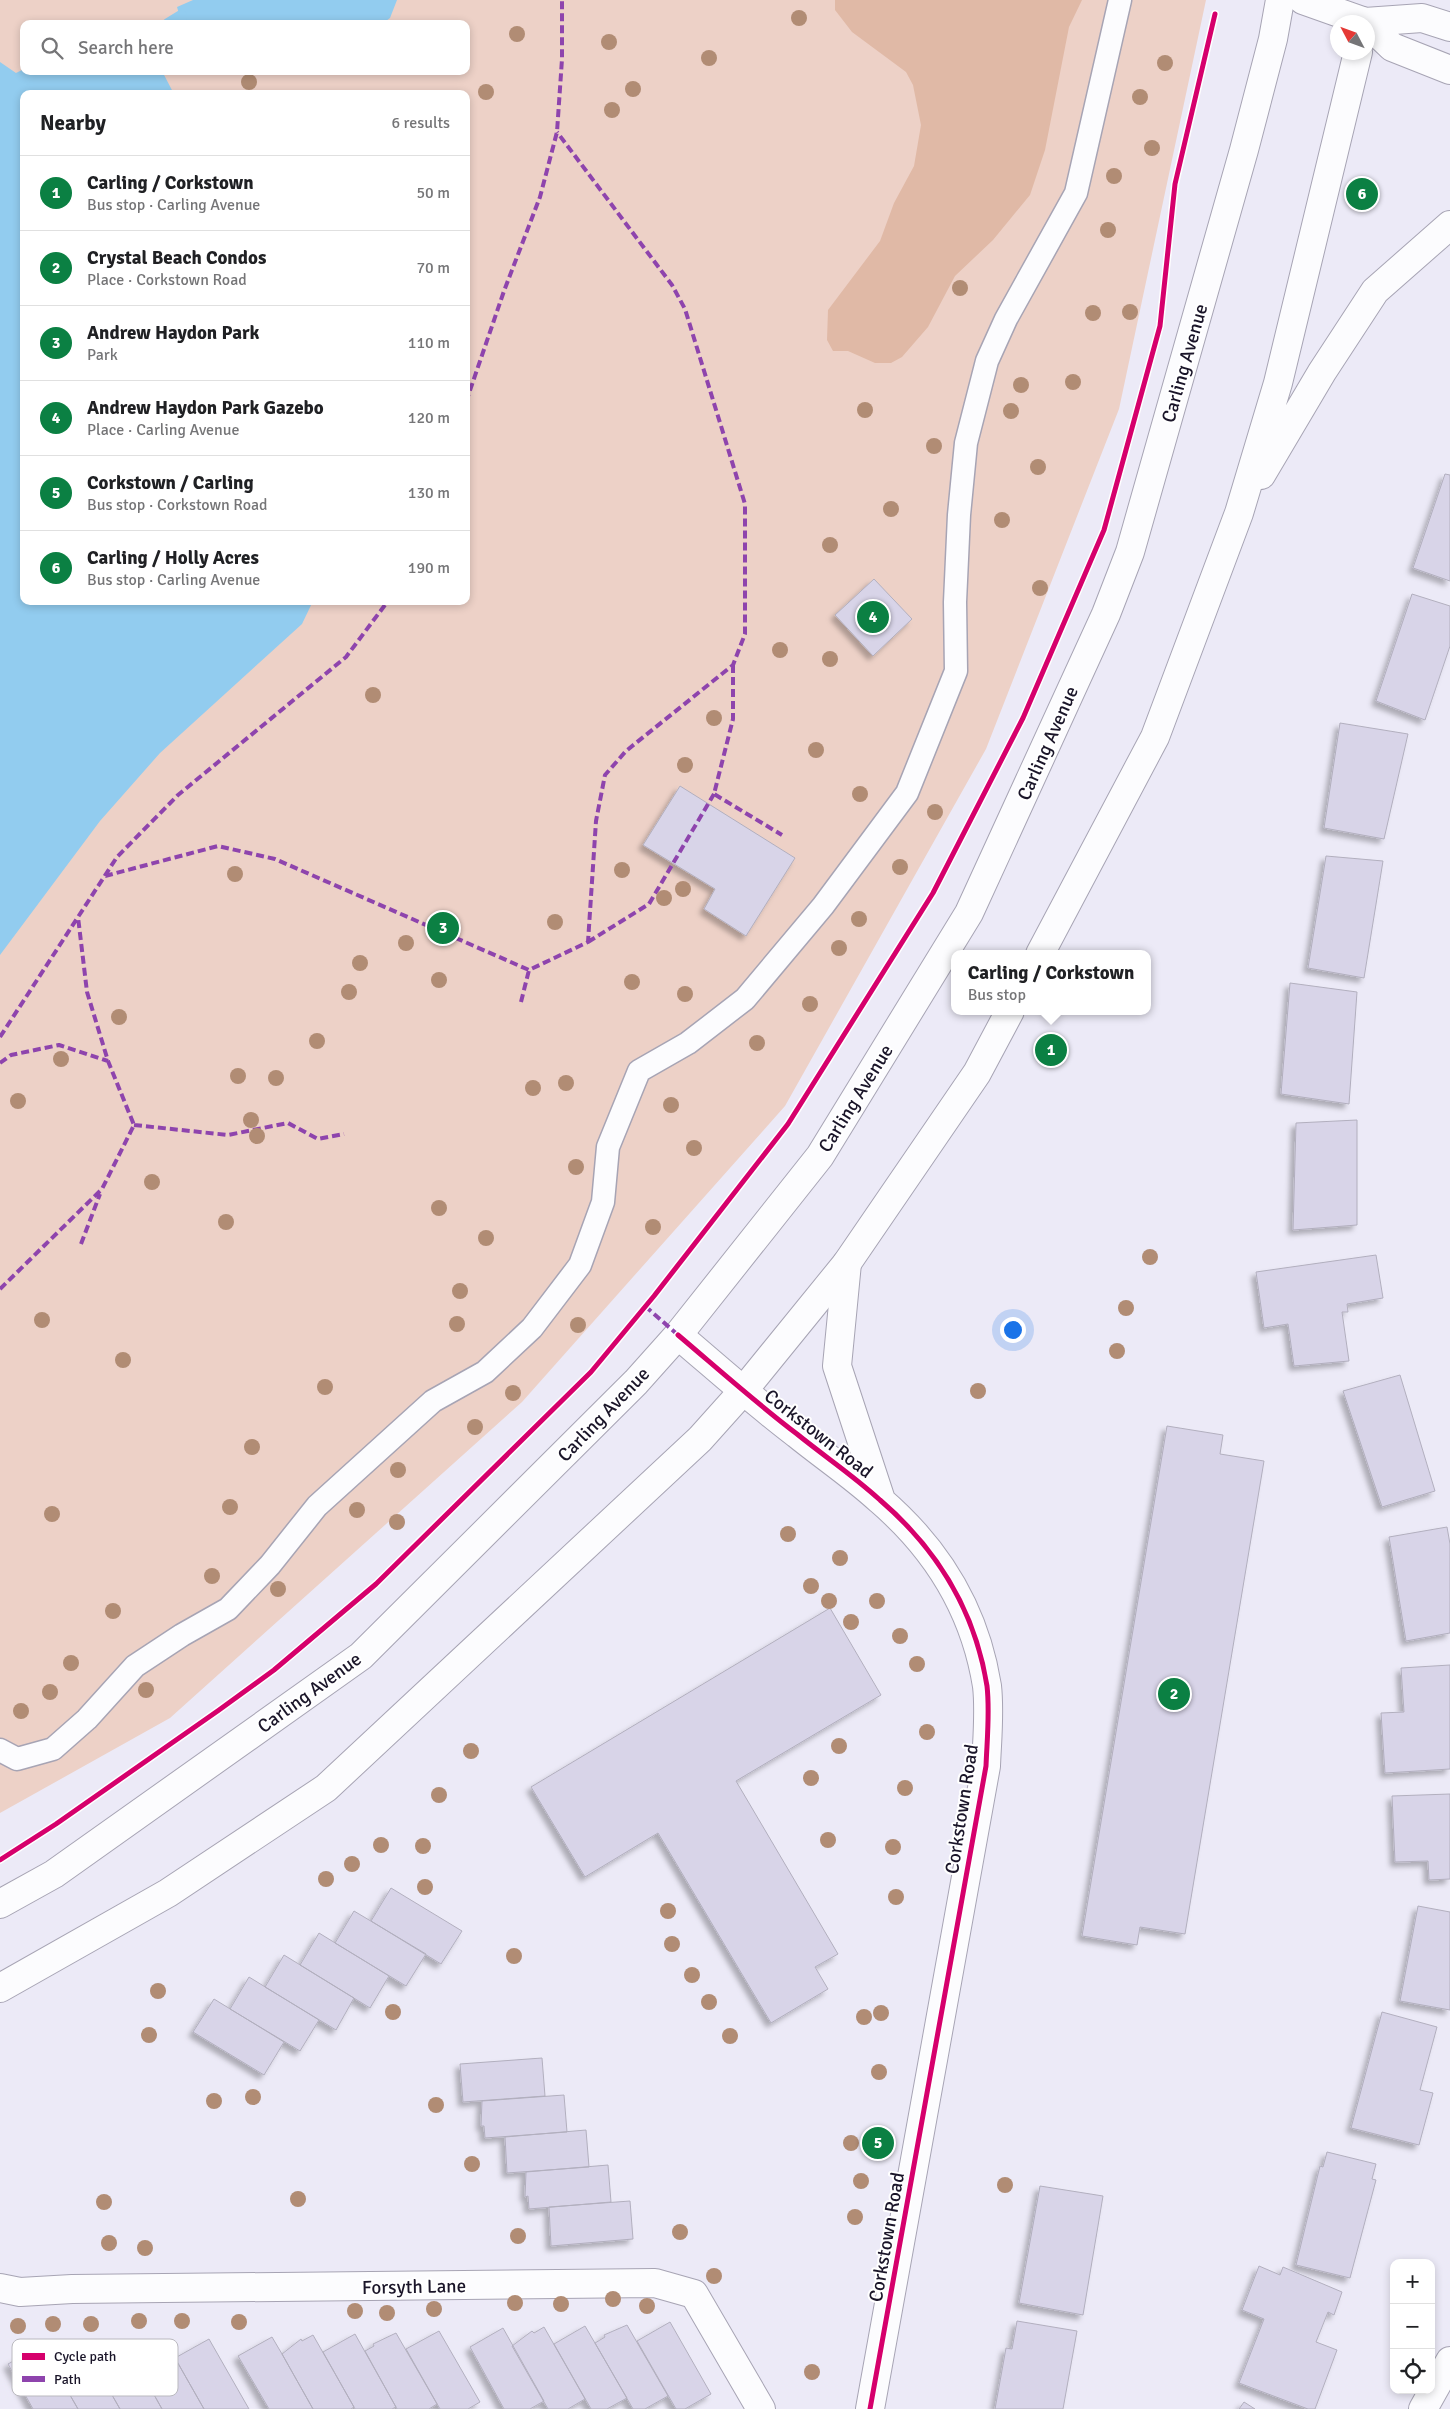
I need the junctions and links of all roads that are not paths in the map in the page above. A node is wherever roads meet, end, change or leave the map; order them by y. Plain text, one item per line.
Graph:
1 (1120, 0) edge
2 (1280, 0) edge
3 (1303, 0) edge
4 (1369, 0) edge
5 (1344, 15) edge
6 (1367, 15) edge
7 (1375, 22) edge
8 (1450, 27) edge
9 (1375, 31) edge
10 (1356, 60) edge
11 (1450, 70) edge
12 (1450, 225) edge
13 (1239, 513) junction
14 (1042, 950) edge
15 (1008, 1015) edge
16 (846, 1262) junction
17 (678, 1335) junction
18 (743, 1391) junction
19 (881, 1500) junction
20 (0, 1750) edge
21 (0, 1904) edge
22 (0, 1988) edge
23 (0, 2288) edge
24 (1450, 2361) edge
25 (761, 2409) edge
26 (870, 2409) edge
27 (1423, 2409) edge

1 - 20 lane
2 - 17 main road, Carling Avenue
3 - 5 main road
4 - 6 main road
7 - 8 main road
9 - 11 main road
10 - 13 main road
12 - 13 main road
13 - 14 main road
15 - 16 main road
16 - 18 main road
16 - 19 main road
17 - 18 main road, Corkstown Road
17 - 21 main road, Carling Avenue
18 - 19 main road, Corkstown Road
18 - 22 main road
19 - 26 main road, Corkstown Road
23 - 25 main road, Forsyth Lane
24 - 27 main road

